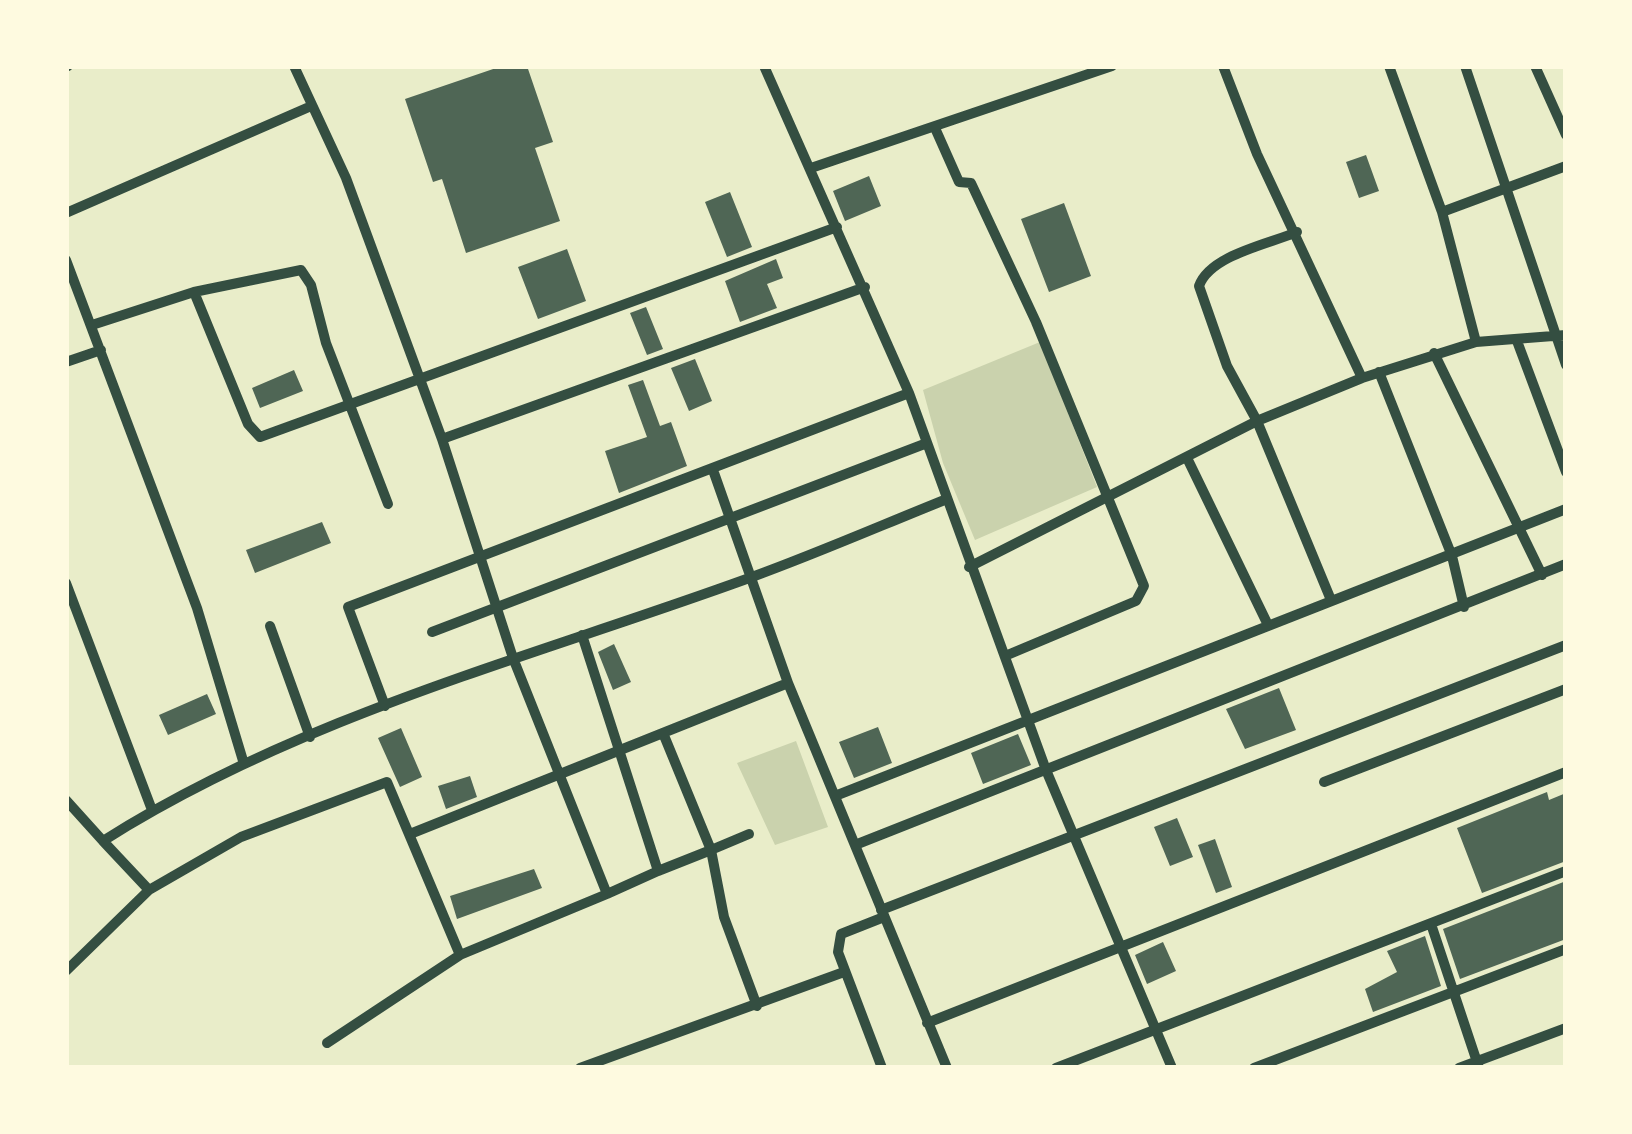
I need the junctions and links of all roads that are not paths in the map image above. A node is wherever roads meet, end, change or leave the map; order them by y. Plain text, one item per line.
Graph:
1 (295, 66) edge
2 (1109, 66) edge
3 (1223, 66) edge
4 (1389, 66) edge
5 (1465, 66) edge
6 (1535, 66) edge
7 (767, 67) edge
8 (309, 106) junction
9 (935, 128) junction
10 (1566, 133) edge
11 (1566, 166) edge
12 (811, 168) junction
13 (1505, 187) junction
14 (1442, 212) junction
15 (66, 213) edge
16 (837, 227) junction
17 (1297, 232) junction
18 (66, 260) edge
19 (865, 287) junction
20 (194, 292) junction
21 (92, 326) junction
22 (1560, 335) edge
23 (1517, 341) junction
24 (1476, 342) junction
25 (101, 350) junction
26 (1434, 353) junction
27 (66, 362) edge
28 (1566, 364) edge
29 (1379, 372) junction
30 (1362, 378) junction
31 (416, 380) junction
32 (909, 393) junction
33 (352, 407) junction
34 (1257, 421) junction
35 (442, 439) junction
36 (927, 443) junction
37 (1562, 448) edge
38 (1187, 460) junction
39 (713, 470) junction
40 (1566, 472) edge
41 (1108, 497) junction
42 (947, 499) junction
43 (388, 503) dead end
44 (1566, 509) edge
45 (734, 520) junction
46 (1518, 528) junction
47 (478, 555) junction
48 (1452, 556) junction
49 (1566, 564) edge
50 (969, 567) junction
51 (1542, 575) junction
52 (754, 577) junction
53 (66, 583) edge
54 (1331, 600) junction
55 (1464, 607) junction
56 (496, 609) junction
57 (1268, 625) junction
58 (270, 626) dead end
59 (431, 632) dead end
60 (582, 635) junction
61 (1566, 645) edge
62 (1005, 656) junction
63 (513, 658) junction
64 (788, 683) junction
65 (1566, 689) edge
66 (385, 706) junction
67 (1029, 718) junction
68 (663, 733) junction
69 (310, 736) junction
70 (620, 751) junction
71 (244, 764) junction
72 (1046, 770) junction
73 (1566, 772) edge
74 (562, 773) junction
75 (1324, 782) dead end
76 (835, 796) junction
77 (66, 800) edge
78 (152, 810) junction
79 (410, 834) junction
80 (749, 834) dead end
81 (1076, 834) junction
82 (103, 841) junction
83 (855, 844) junction
84 (711, 850) junction
85 (658, 871) junction
86 (1566, 871) edge
87 (148, 890) junction
88 (607, 894) junction
89 (883, 914) junction
90 (1431, 924) junction
91 (1123, 949) junction
92 (1566, 949) edge
93 (460, 955) junction
94 (66, 970) edge
95 (844, 972) junction
96 (1451, 994) junction
97 (757, 1006) junction
98 (927, 1023) junction
99 (1566, 1028) edge
100 (1156, 1030) junction
101 (327, 1043) dead end
102 (1478, 1065) edge
103 (584, 1067) edge
104 (882, 1068) edge
105 (947, 1068) edge
106 (1056, 1068) edge
107 (1172, 1068) edge
108 (1254, 1068) edge
109 (1459, 1068) edge

1 - 8 street
2 - 9 street
3 - 17 street
4 - 14 street
5 - 13 street
6 - 10 street
7 - 12 street
8 - 15 street
8 - 31 street
9 - 12 street
9 - 41 street
11 - 13 street
12 - 16 street
13 - 14 street
13 - 22 street
14 - 24 street
16 - 19 street
16 - 31 street
17 - 30 street
17 - 34 street
18 - 21 street
19 - 32 street
19 - 35 street
20 - 21 street
20 - 33 street
20 - 33 street
21 - 25 street
22 - 23 street
22 - 28 street
23 - 24 street
23 - 37 street
24 - 26 street
25 - 27 street
25 - 71 street
26 - 29 street
26 - 46 street
29 - 30 street
29 - 48 street
30 - 34 street
31 - 33 street
31 - 35 street
32 - 36 street
32 - 39 street
33 - 43 street
34 - 38 street
34 - 54 street
35 - 47 street
36 - 42 street
36 - 45 street
37 - 40 street
38 - 41 street
38 - 57 street
39 - 45 street
39 - 47 street
41 - 50 street
41 - 62 street
42 - 50 street
42 - 52 street
44 - 46 street
45 - 52 street
45 - 56 street
46 - 48 street
46 - 51 street
47 - 56 street
47 - 66 street
48 - 54 street
48 - 55 street
49 - 51 street
50 - 62 street
51 - 55 street
52 - 60 street
52 - 64 street
53 - 78 street
54 - 57 street
55 - 72 street
56 - 59 street
56 - 63 street
57 - 67 street
58 - 69 street
60 - 63 street
60 - 70 street
61 - 81 street
62 - 67 street
63 - 66 street
63 - 74 street
64 - 68 street
64 - 76 street
65 - 75 street
66 - 69 street
67 - 72 street
67 - 76 street
68 - 70 street
68 - 84 street
69 - 71 street
70 - 74 street
70 - 85 street
71 - 78 street
72 - 81 street
72 - 83 street
73 - 91 street
74 - 79 street
74 - 88 street
76 - 83 street
77 - 82 street
78 - 82 street
79 - 87 street
79 - 93 street
80 - 84 street
81 - 89 street
81 - 91 street
82 - 87 street
83 - 89 street
84 - 85 street
84 - 97 street
85 - 88 street
86 - 90 street
87 - 94 street
88 - 93 street
89 - 95 street
89 - 98 street
90 - 96 street
90 - 100 street
91 - 98 street
91 - 100 street
92 - 96 street
93 - 101 street
95 - 97 street
95 - 104 street
96 - 102 street
96 - 108 street
97 - 103 street
98 - 105 street
99 - 102 street
100 - 106 street
100 - 107 street
102 - 109 street

